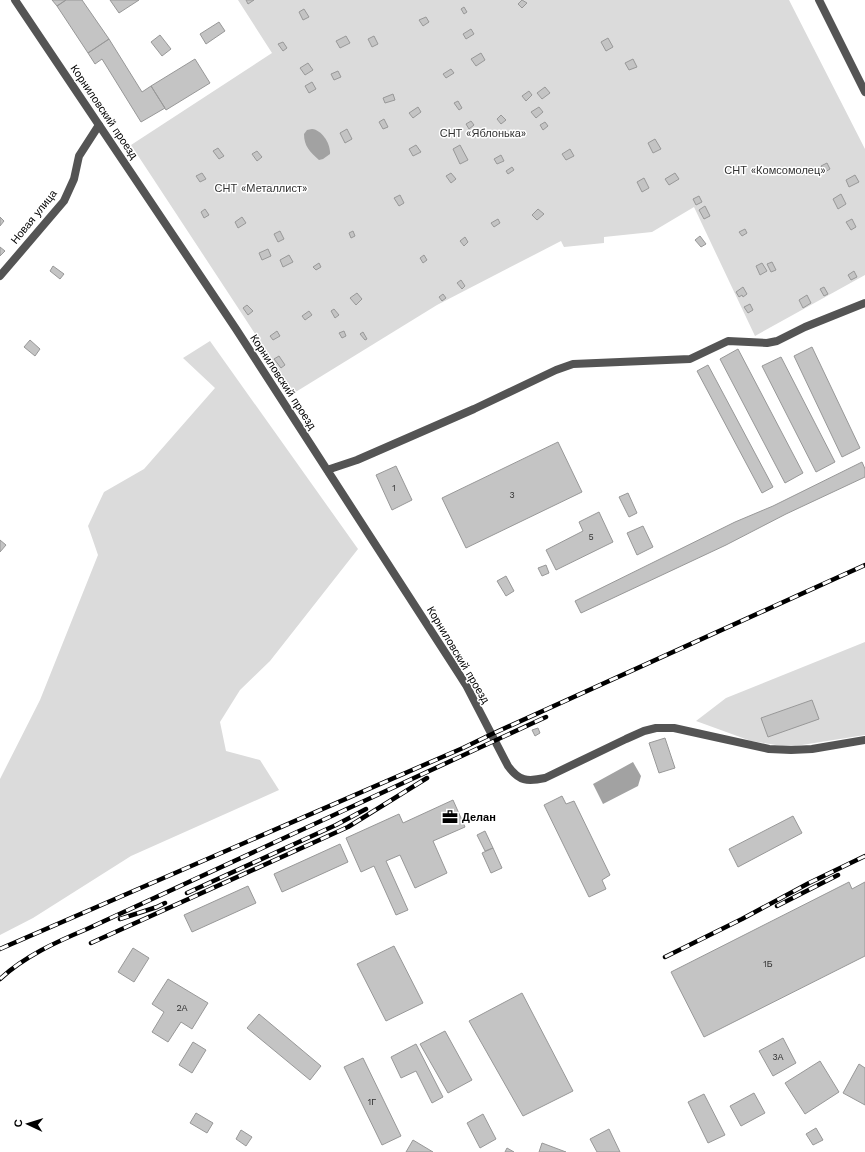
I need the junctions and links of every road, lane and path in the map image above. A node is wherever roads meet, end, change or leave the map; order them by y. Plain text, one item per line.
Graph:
1 (15, 0) edge
2 (819, 0) edge
3 (865, 92) edge
4 (98, 124) junction
5 (0, 276) edge
6 (865, 304) edge
7 (327, 470) junction
8 (865, 740) edge

1 - 4 street, Корниловский проезд
2 - 3 street
4 - 5 street, Новая улица
4 - 7 street, Корниловский проезд
6 - 7 street
7 - 8 street, Корниловский проезд

